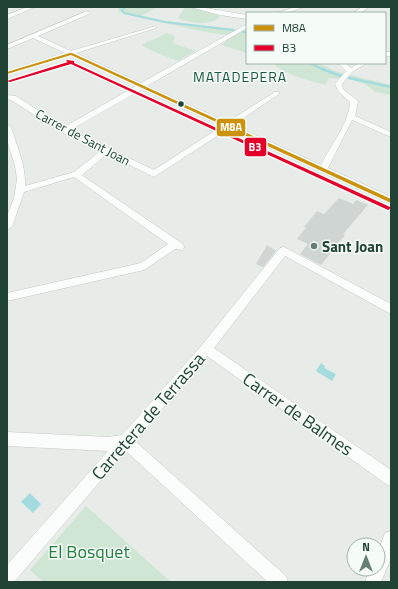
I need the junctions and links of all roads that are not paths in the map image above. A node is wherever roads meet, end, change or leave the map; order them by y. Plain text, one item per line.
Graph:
1 (32, 7) edge
2 (193, 7) edge
3 (301, 7) edge
4 (284, 12) edge
5 (87, 13) dead end
6 (7, 17) edge
7 (246, 17) edge
8 (154, 27) dead end
9 (246, 27) edge
10 (33, 36) junction
11 (7, 47) edge
12 (71, 54) junction
13 (342, 64) edge
14 (362, 64) edge
15 (350, 71) junction
16 (7, 73) edge
17 (141, 86) junction
18 (277, 93) dead end
19 (9, 98) edge
20 (351, 117) junction
21 (228, 126) junction
22 (7, 127) edge
23 (64, 130) junction
24 (391, 135) edge
25 (107, 150) junction
26 (323, 169) junction
27 (77, 174) junction
28 (20, 190) junction
29 (391, 200) edge
30 (7, 227) edge
31 (7, 297) edge
32 (391, 309) edge
33 (206, 349) junction
34 (7, 439) edge
35 (125, 441) junction
36 (391, 479) edge
37 (391, 539) edge
38 (7, 577) edge
39 (280, 582) edge
40 (373, 582) edge

1 - 6 street
2 - 7 street
3 - 4 street
5 - 10 street
8 - 12 street
9 - 17 street
10 - 11 street
10 - 12 street
12 - 16 street
12 - 17 street
13 - 15 street
14 - 15 street
15 - 20 street
17 - 21 street
17 - 23 street
18 - 21 street
19 - 23 street, Carrer de Sant Joan
20 - 24 street
20 - 26 street
21 - 25 street, Carrer de Sant Joan
21 - 26 street
22 - 28 street
23 - 25 street, Carrer de Sant Joan
25 - 27 street
26 - 29 street
27 - 28 street
27 - 31 street
28 - 30 street
32 - 33 street, Carretera de Terrassa
33 - 35 street, Carretera de Terrassa
33 - 36 street, Carrer de Balmes
34 - 35 street
35 - 38 street, Carretera de Terrassa
35 - 39 street
37 - 40 street

